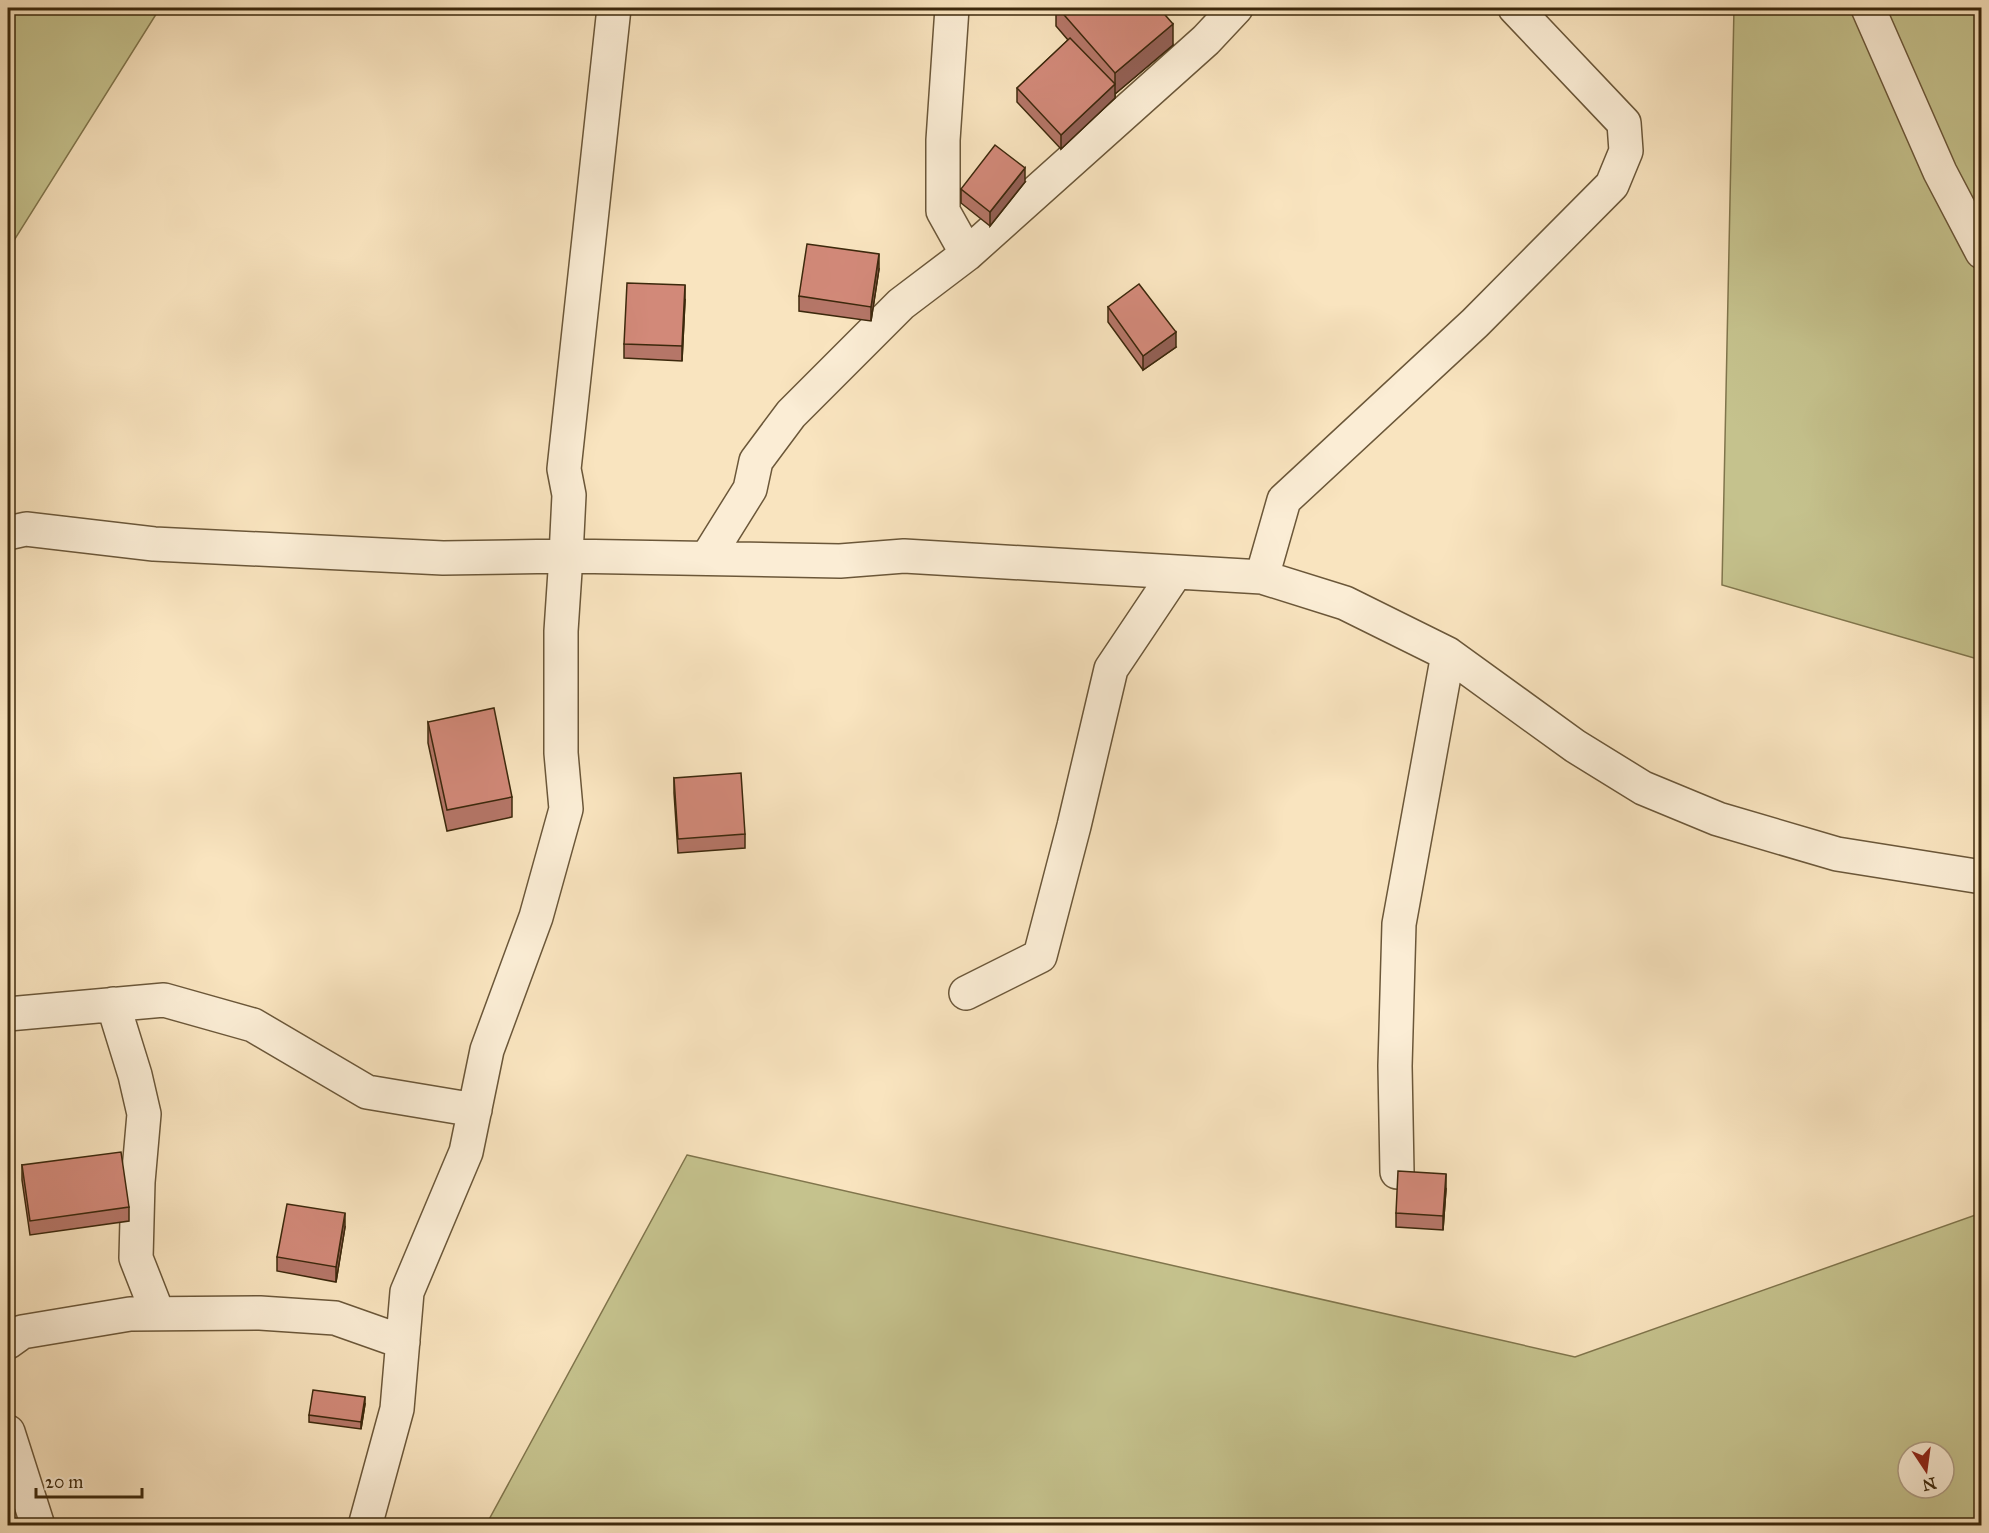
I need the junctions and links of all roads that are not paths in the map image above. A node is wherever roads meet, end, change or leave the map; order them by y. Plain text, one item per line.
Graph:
1 (614, 8) edge
2 (952, 8) edge
3 (1236, 8) edge
4 (1515, 8) edge
5 (1868, 8) edge
6 (1982, 252) edge
7 (966, 254) junction
8 (8, 533) edge
9 (566, 556) junction
10 (707, 558) junction
11 (1176, 572) junction
12 (1262, 577) junction
13 (1448, 654) junction
14 (1982, 877) edge
15 (966, 993) dead end
16 (113, 1005) junction
17 (8, 1014) edge
18 (475, 1110) junction
19 (1397, 1172) edge
20 (158, 1314) junction
21 (8, 1342) edge
22 (402, 1342) junction
23 (8, 1432) edge
24 (38, 1526) edge
25 (365, 1526) edge

1 - 9 street
2 - 7 street
3 - 7 street
4 - 12 street
5 - 6 street
7 - 10 street
8 - 9 street
9 - 10 street
9 - 18 street
10 - 11 street
11 - 12 street
11 - 15 street
12 - 13 street
13 - 14 street
13 - 19 street
16 - 17 street
16 - 18 street
16 - 20 street
18 - 22 street
20 - 21 street
20 - 22 street
22 - 25 street
23 - 24 street

